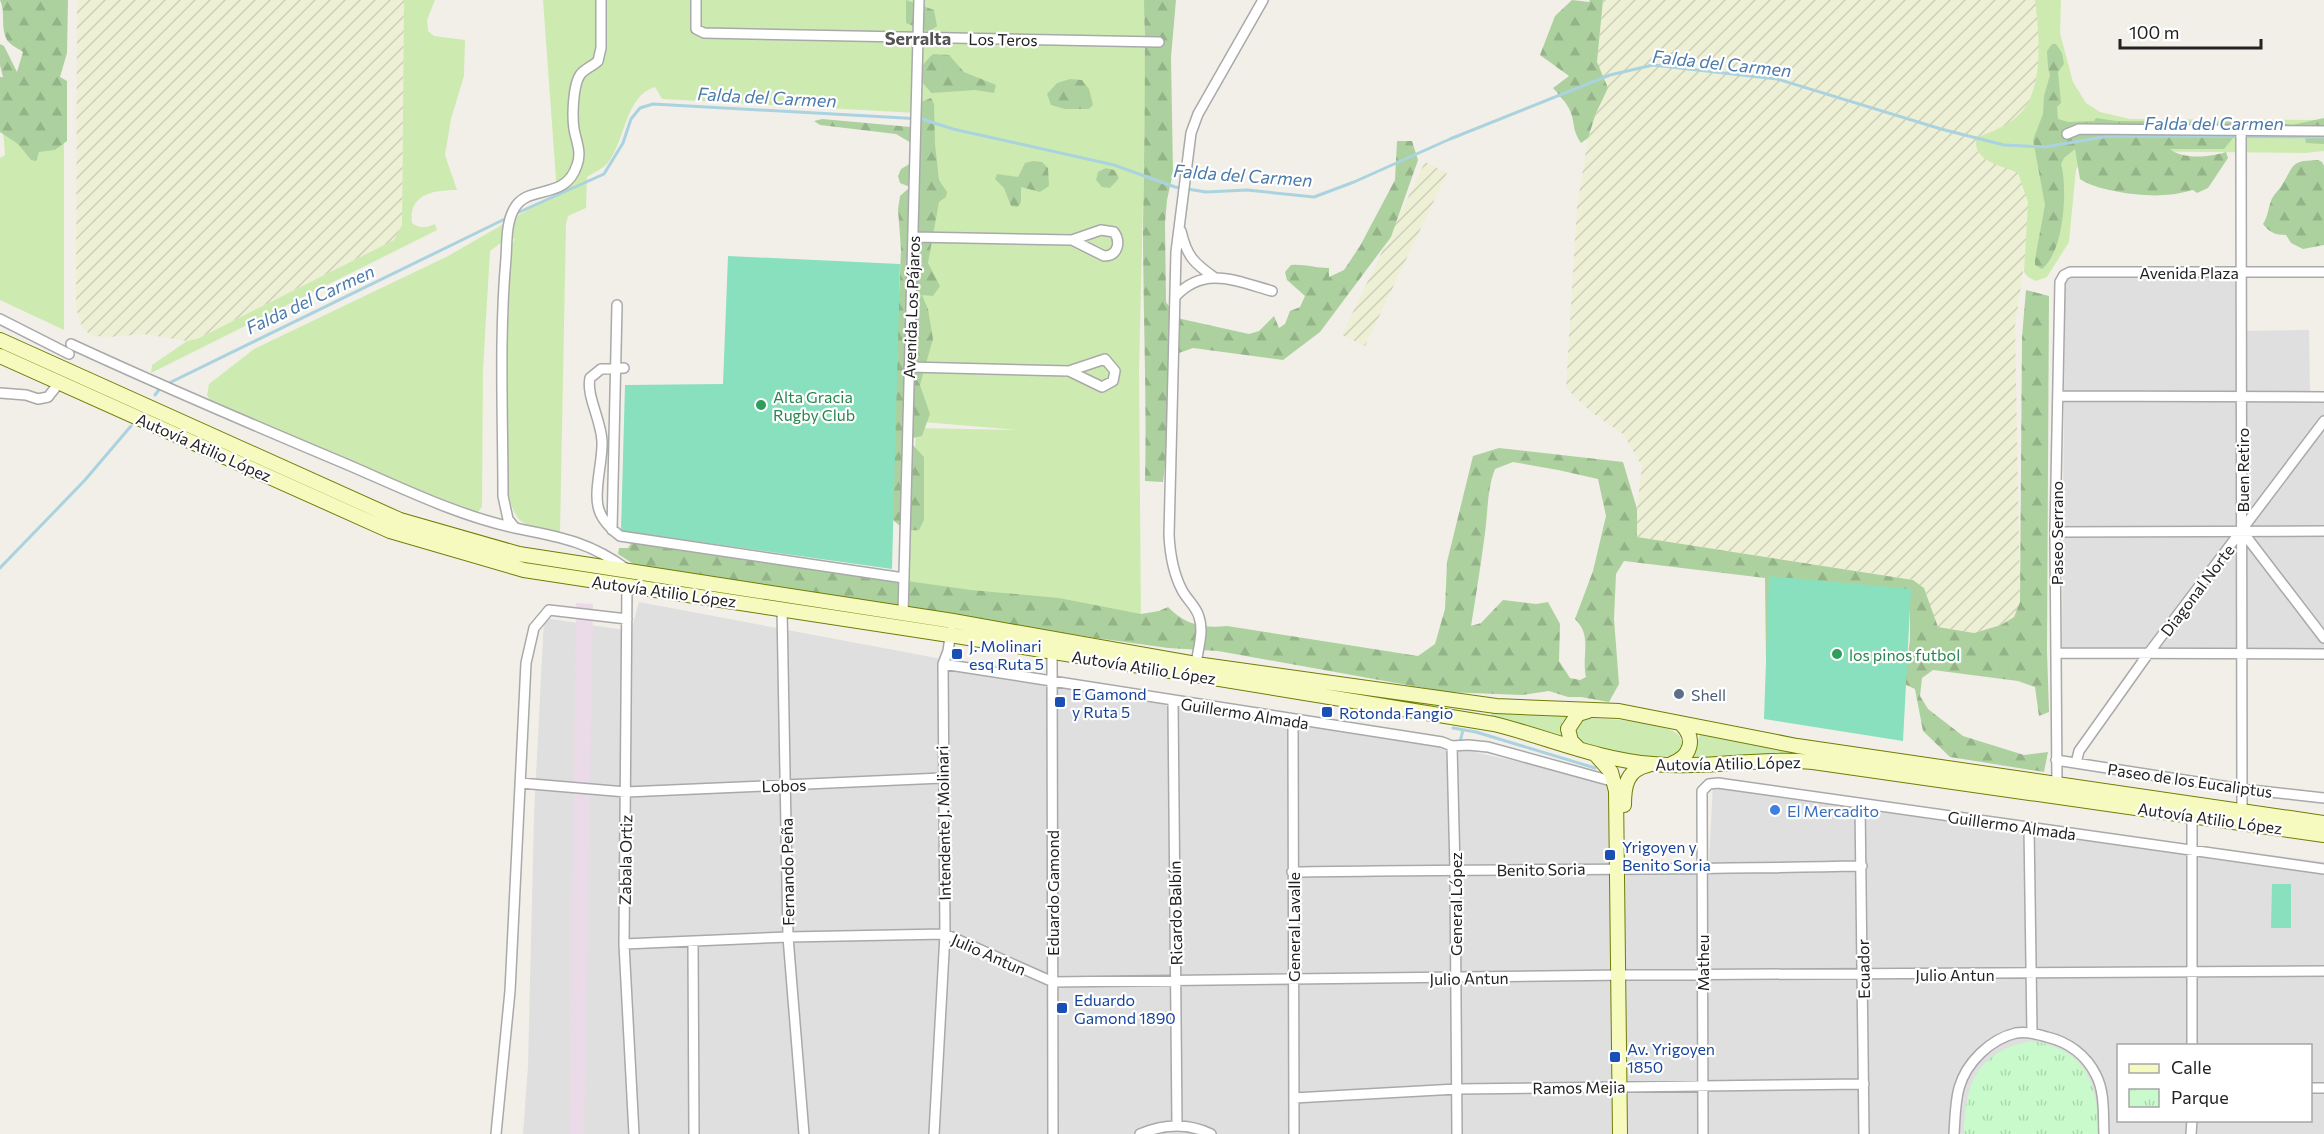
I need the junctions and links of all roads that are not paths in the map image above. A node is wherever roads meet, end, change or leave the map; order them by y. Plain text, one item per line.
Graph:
1 (601, 0) edge
2 (696, 0) edge
3 (919, 0) edge
4 (1263, 0) edge
5 (918, 38) junction
6 (1159, 42) dead end
7 (2241, 130) junction
8 (2324, 131) edge
9 (2067, 134) dead end
10 (1179, 226) junction
11 (913, 237) junction
12 (1072, 240) junction
13 (2241, 272) junction
14 (2324, 272) edge
15 (1215, 278) junction
16 (2060, 282) joint
17 (1272, 291) dead end
18 (1174, 297) junction
19 (617, 305) dead end
20 (0, 319) edge
21 (0, 340) edge
22 (0, 356) edge
23 (909, 367) junction
24 (620, 368) junction
25 (1069, 371) dead end
26 (59, 383) junction
27 (0, 393) edge
28 (2058, 396) junction
29 (2242, 397) junction
30 (2324, 397) edge
31 (2324, 421) edge
32 (515, 528) junction
33 (612, 530) junction
34 (2242, 531) junction
35 (2324, 531) edge
36 (2055, 532) junction
37 (630, 571) junction
38 (904, 578) junction
39 (627, 586) junction
40 (782, 609) junction
41 (903, 614) junction
42 (627, 619) junction
43 (951, 628) junction
44 (2324, 638) edge
45 (1052, 652) junction
46 (2056, 653) junction
47 (2148, 654) junction
48 (2242, 654) junction
49 (2324, 654) edge
50 (943, 664) junction
51 (1196, 664) junction
52 (1052, 682) junction
53 (1173, 702) junction
54 (1590, 711) junction
55 (1293, 720) junction
56 (1680, 723) junction
57 (1452, 746) junction
58 (1580, 749) junction
59 (1596, 755) junction
60 (2056, 760) junction
61 (2076, 763) junction
62 (1651, 764) junction
63 (1669, 765) junction
64 (942, 778) junction
65 (1615, 782) junction
66 (520, 783) junction
67 (2057, 784) junction
68 (785, 785) junction
69 (2242, 789) junction
70 (1702, 791) joint
71 (626, 792) junction
72 (2324, 798) edge
73 (1860, 804) junction
74 (2242, 811) junction
75 (2192, 815) junction
76 (2324, 823) edge
77 (2029, 827) junction
78 (2324, 835) edge
79 (2192, 849) junction
80 (1862, 866) junction
81 (1620, 868) junction
82 (2324, 869) edge
83 (1455, 870) junction
84 (1702, 870) junction
85 (1292, 872) junction
86 (945, 934) junction
87 (788, 937) junction
88 (693, 942) junction
89 (624, 944) junction
90 (2324, 971) edge
91 (2193, 972) junction
92 (1863, 974) junction
93 (2031, 974) junction
94 (1702, 975) junction
95 (1622, 976) junction
96 (1293, 979) junction
97 (1455, 979) junction
98 (1175, 980) junction
99 (1053, 982) junction
100 (2032, 1033) junction
101 (2192, 1044) edge
102 (1864, 1084) junction
103 (1624, 1087) junction
104 (1702, 1087) junction
105 (1457, 1089) junction
106 (1294, 1098) junction
107 (1177, 1125) junction
108 (496, 1134) edge
109 (634, 1134) edge
110 (694, 1134) edge
111 (804, 1134) edge
112 (934, 1134) edge
113 (1053, 1134) edge
114 (1140, 1134) edge
115 (1211, 1134) edge
116 (1294, 1134) edge
117 (1457, 1134) edge
118 (1620, 1134) edge
119 (1628, 1134) edge
120 (1703, 1134) edge
121 (1864, 1134) edge
122 (1954, 1134) edge
123 (2103, 1134) edge

1 - 32 street
2 - 5 street, Los Teros
3 - 5 street, Avenida Los Pájaros
4 - 10 street
5 - 6 street, Los Teros
5 - 11 street, Avenida Los Pájaros
7 - 8 street
7 - 9 street
7 - 13 street, Buen Retiro
10 - 15 street
10 - 18 street
11 - 12 street
11 - 23 street, Avenida Los Pájaros
12 - 12 street
13 - 14 street, Avenida Plaza
13 - 16 street, Avenida Plaza
13 - 29 street, Buen Retiro
15 - 17 street
15 - 18 street
16 - 28 street, Paseo Serrano
18 - 51 street
19 - 24 street
20 - 32 street
21 - 37 main road, Autovía Atilio López
22 - 26 main road, Autovía Atilio López
23 - 25 street
23 - 38 street, Avenida Los Pájaros
24 - 33 street
24 - 33 street
26 - 27 street
26 - 39 main road, Autovía Atilio López
28 - 29 street
28 - 36 street, Paseo Serrano
29 - 30 street
29 - 34 street, Buen Retiro
31 - 34 street, Diagonal Norte
32 - 37 street
33 - 38 street
34 - 35 street
34 - 36 street
34 - 44 street
34 - 47 street, Diagonal Norte
34 - 48 street, Buen Retiro
36 - 46 street, Paseo Serrano
37 - 41 main road, Autovía Atilio López
38 - 41 street, Avenida Los Pájaros
39 - 40 main road, Autovía Atilio López
39 - 42 street, Zabala Ortiz
40 - 43 main road, Autovía Atilio López
40 - 68 street, Fernando Peña
41 - 43 main road, Autovía Atilio López
42 - 66 street
42 - 71 street, Zabala Ortiz
43 - 45 main road, Autovía Atilio López
43 - 50 street, Intendente J. Molinari
43 - 51 main road, Autovía Atilio López
45 - 52 street, Eduardo Gamond
45 - 58 main road, Autovía Atilio López
46 - 47 street
46 - 60 street, Paseo Serrano
47 - 48 street
47 - 61 street, Diagonal Norte
48 - 49 street
48 - 69 street, Buen Retiro
50 - 52 street, Guillermo Almada
50 - 64 street, Intendente J. Molinari
51 - 54 main road, Autovía Atilio López
52 - 53 street, Guillermo Almada
52 - 99 street, Eduardo Gamond
53 - 55 street, Guillermo Almada
53 - 98 street, Ricardo Balbín
54 - 56 main road, Autovía Atilio López
54 - 58 main road
55 - 57 street, Guillermo Almada
55 - 85 street, General Lavalle
56 - 63 main road
56 - 67 main road, Autovía Atilio López
57 - 65 street, Guillermo Almada
57 - 83 street, General López
58 - 59 main road, Autovía Atilio López
59 - 62 main road, Autovía Atilio López
59 - 65 main road
60 - 61 street, Paseo de los Eucaliptus
60 - 67 street, Paseo Serrano
61 - 69 street, Paseo de los Eucaliptus
62 - 63 main road, Autovía Atilio López
62 - 81 main road
63 - 75 main road, Autovía Atilio López
64 - 68 street, Lobos
64 - 86 street, Intendente J. Molinari
65 - 81 main road
66 - 71 street, Lobos
66 - 108 street
67 - 74 main road, Autovía Atilio López
68 - 71 street, Lobos
68 - 87 street, Fernando Peña
69 - 72 street, Paseo de los Eucaliptus
69 - 74 street, Buen Retiro
70 - 73 street, Guillermo Almada
70 - 84 street, Matheu
71 - 89 street, Zabala Ortiz
73 - 77 street, Guillermo Almada
73 - 80 street, Ecuador
74 - 76 main road, Autovía Atilio López
75 - 78 main road, Autovía Atilio López
75 - 79 street
77 - 79 street, Guillermo Almada
77 - 93 street
79 - 82 street, Guillermo Almada
79 - 91 street
80 - 84 street, Benito Soria
80 - 92 street, Ecuador
81 - 83 street, Benito Soria
81 - 84 street, Benito Soria
81 - 95 main road
83 - 85 street, Benito Soria
83 - 97 street, General López
84 - 94 street, Matheu
85 - 96 street, General Lavalle
86 - 87 street, Julio Antun
86 - 99 street, Julio Antun
86 - 112 street, Intendente J. Molinari
87 - 88 street, Julio Antun
87 - 111 street, Fernando Peña
88 - 89 street, Julio Antun
88 - 110 street
89 - 109 street, Zabala Ortiz
90 - 91 street, Julio Antun
91 - 93 street, Julio Antun
91 - 101 street
92 - 93 street, Julio Antun
92 - 94 street, Julio Antun
92 - 102 street, Ecuador
93 - 100 street
94 - 95 street, Julio Antun
94 - 104 street, Matheu
95 - 97 street, Julio Antun
95 - 103 main road
96 - 97 street, Julio Antun
96 - 98 street, Julio Antun
96 - 106 street, General Lavalle
97 - 105 street, General López
98 - 99 street, Julio Antun
98 - 107 street, Ricardo Balbín
99 - 113 street, Eduardo Gamond
100 - 122 street
100 - 123 street
102 - 104 street, Ramos Mejia
102 - 121 street, Ecuador
103 - 104 street, Ramos Mejia
103 - 105 street, Ramos Mejia
103 - 118 main road
103 - 119 main road
104 - 120 street, Matheu
105 - 106 street, Ramos Mejia
105 - 117 street, General López
106 - 116 street, General Lavalle
107 - 114 street
107 - 115 street

